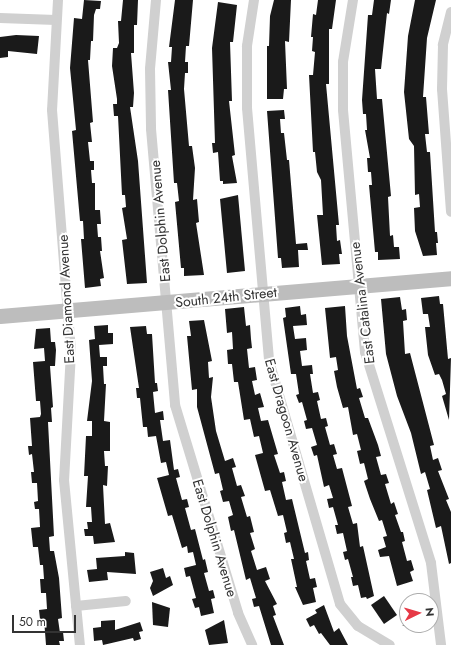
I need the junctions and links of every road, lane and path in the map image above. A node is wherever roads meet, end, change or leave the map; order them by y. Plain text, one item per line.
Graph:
1 (58, 0) edge
2 (156, 0) edge
3 (254, 0) edge
4 (353, 0) edge
5 (451, 12) edge
6 (0, 18) edge
7 (56, 20) junction
8 (451, 212) edge
9 (451, 278) edge
10 (359, 286) junction
11 (264, 292) junction
12 (168, 303) junction
13 (69, 310) junction
14 (0, 316) edge
15 (126, 602) dead end
16 (76, 606) junction
17 (80, 645) edge
18 (252, 645) edge
19 (390, 645) edge
20 (441, 645) edge

1 - 7 street, East Diamond Avenue
2 - 12 street, East Dolphin Avenue
3 - 11 street, East Dragoon Avenue
4 - 10 street, East Catalina Avenue
5 - 8 street
6 - 7 street
7 - 13 street, East Diamond Avenue
9 - 10 street, South 24th Street
10 - 11 street, South 24th Street
10 - 20 street, East Catalina Avenue
11 - 12 street, South 24th Street
11 - 19 street, East Dragoon Avenue
12 - 13 street, South 24th Street
12 - 18 street, East Dolphin Avenue
13 - 14 street, South 24th Street
13 - 16 street, East Diamond Avenue
15 - 16 street
16 - 17 street, East Diamond Avenue

